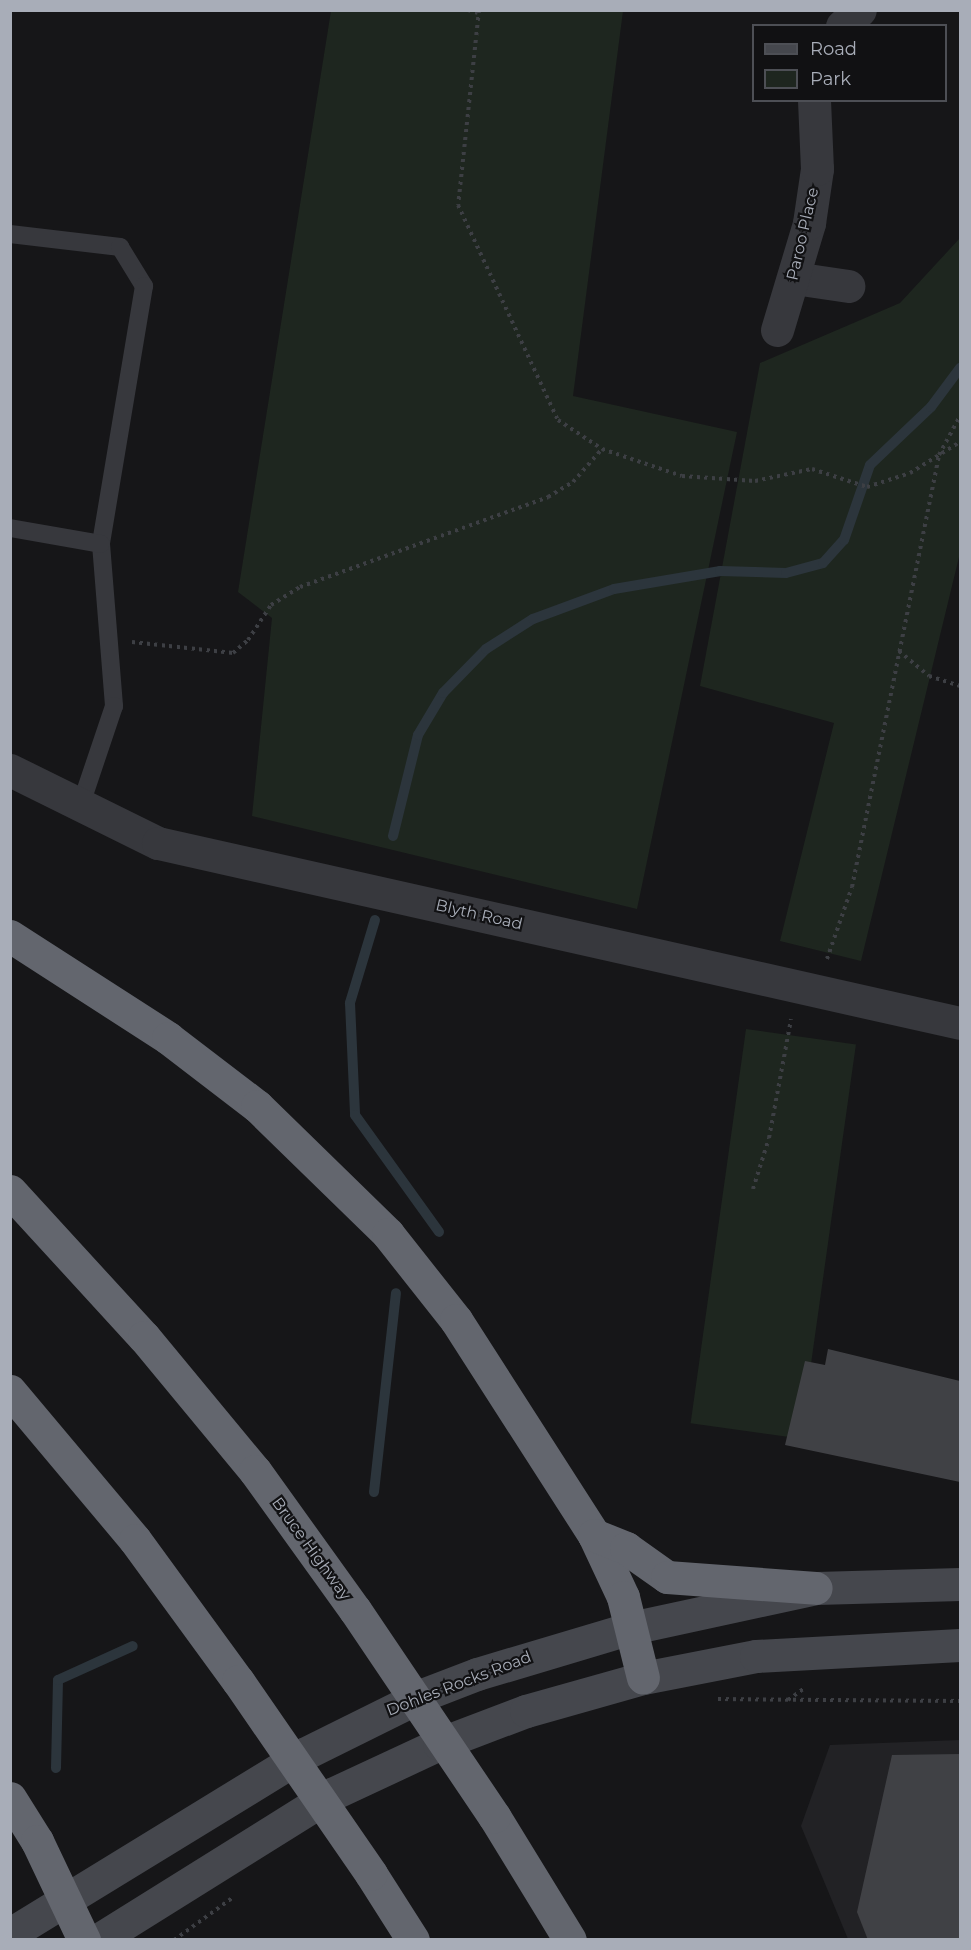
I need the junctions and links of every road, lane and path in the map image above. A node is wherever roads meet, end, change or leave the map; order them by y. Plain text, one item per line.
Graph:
1 (468, 10) edge
2 (860, 10) edge
3 (478, 12) edge
4 (844, 24) edge
5 (814, 102) edge
6 (10, 234) edge
7 (794, 278) junction
8 (848, 286) dead end
9 (777, 330) dead end
10 (960, 417) edge
11 (960, 442) edge
12 (602, 449) junction
13 (939, 455) junction
14 (10, 528) edge
15 (101, 544) junction
16 (109, 639) junction
17 (899, 651) junction
18 (960, 686) edge
19 (10, 770) edge
20 (81, 804) junction
21 (10, 936) edge
22 (808, 989) junction
23 (960, 1023) edge
24 (753, 1189) dead end
25 (10, 1191) edge
26 (10, 1390) edge
27 (594, 1535) junction
28 (960, 1584) edge
29 (816, 1588) junction
30 (631, 1628) junction
31 (960, 1645) edge
32 (643, 1678) junction
33 (788, 1701) dead end
34 (960, 1701) edge
35 (10, 1798) edge
36 (65, 1899) junction
37 (10, 1934) edge
38 (84, 1940) edge
39 (98, 1940) edge
40 (413, 1940) edge
41 (570, 1940) edge

1 - 3 path
2 - 4 street
3 - 12 path
5 - 7 street, Paroo Place
6 - 15 lane
7 - 8 street
7 - 9 street, Paroo Place
10 - 13 path
11 - 13 path
12 - 13 path
12 - 16 path
13 - 17 path
14 - 15 lane
15 - 16 lane
16 - 20 lane
17 - 18 path
17 - 22 path
19 - 20 street, Blyth Road
20 - 22 street, Blyth Road
21 - 27 highway
22 - 23 street, Blyth Road
22 - 24 path
25 - 41 highway, Bruce Highway, bridge
26 - 40 highway, bridge
27 - 29 highway
27 - 30 highway
28 - 29 main road, Dohles Rocks Road
29 - 30 main road, Dohles Rocks Road
30 - 32 highway
30 - 36 main road, Dohles Rocks Road
31 - 32 main road
32 - 39 main road
33 - 34 path
35 - 36 highway
36 - 37 main road, Dohles Rocks Road
36 - 38 highway

